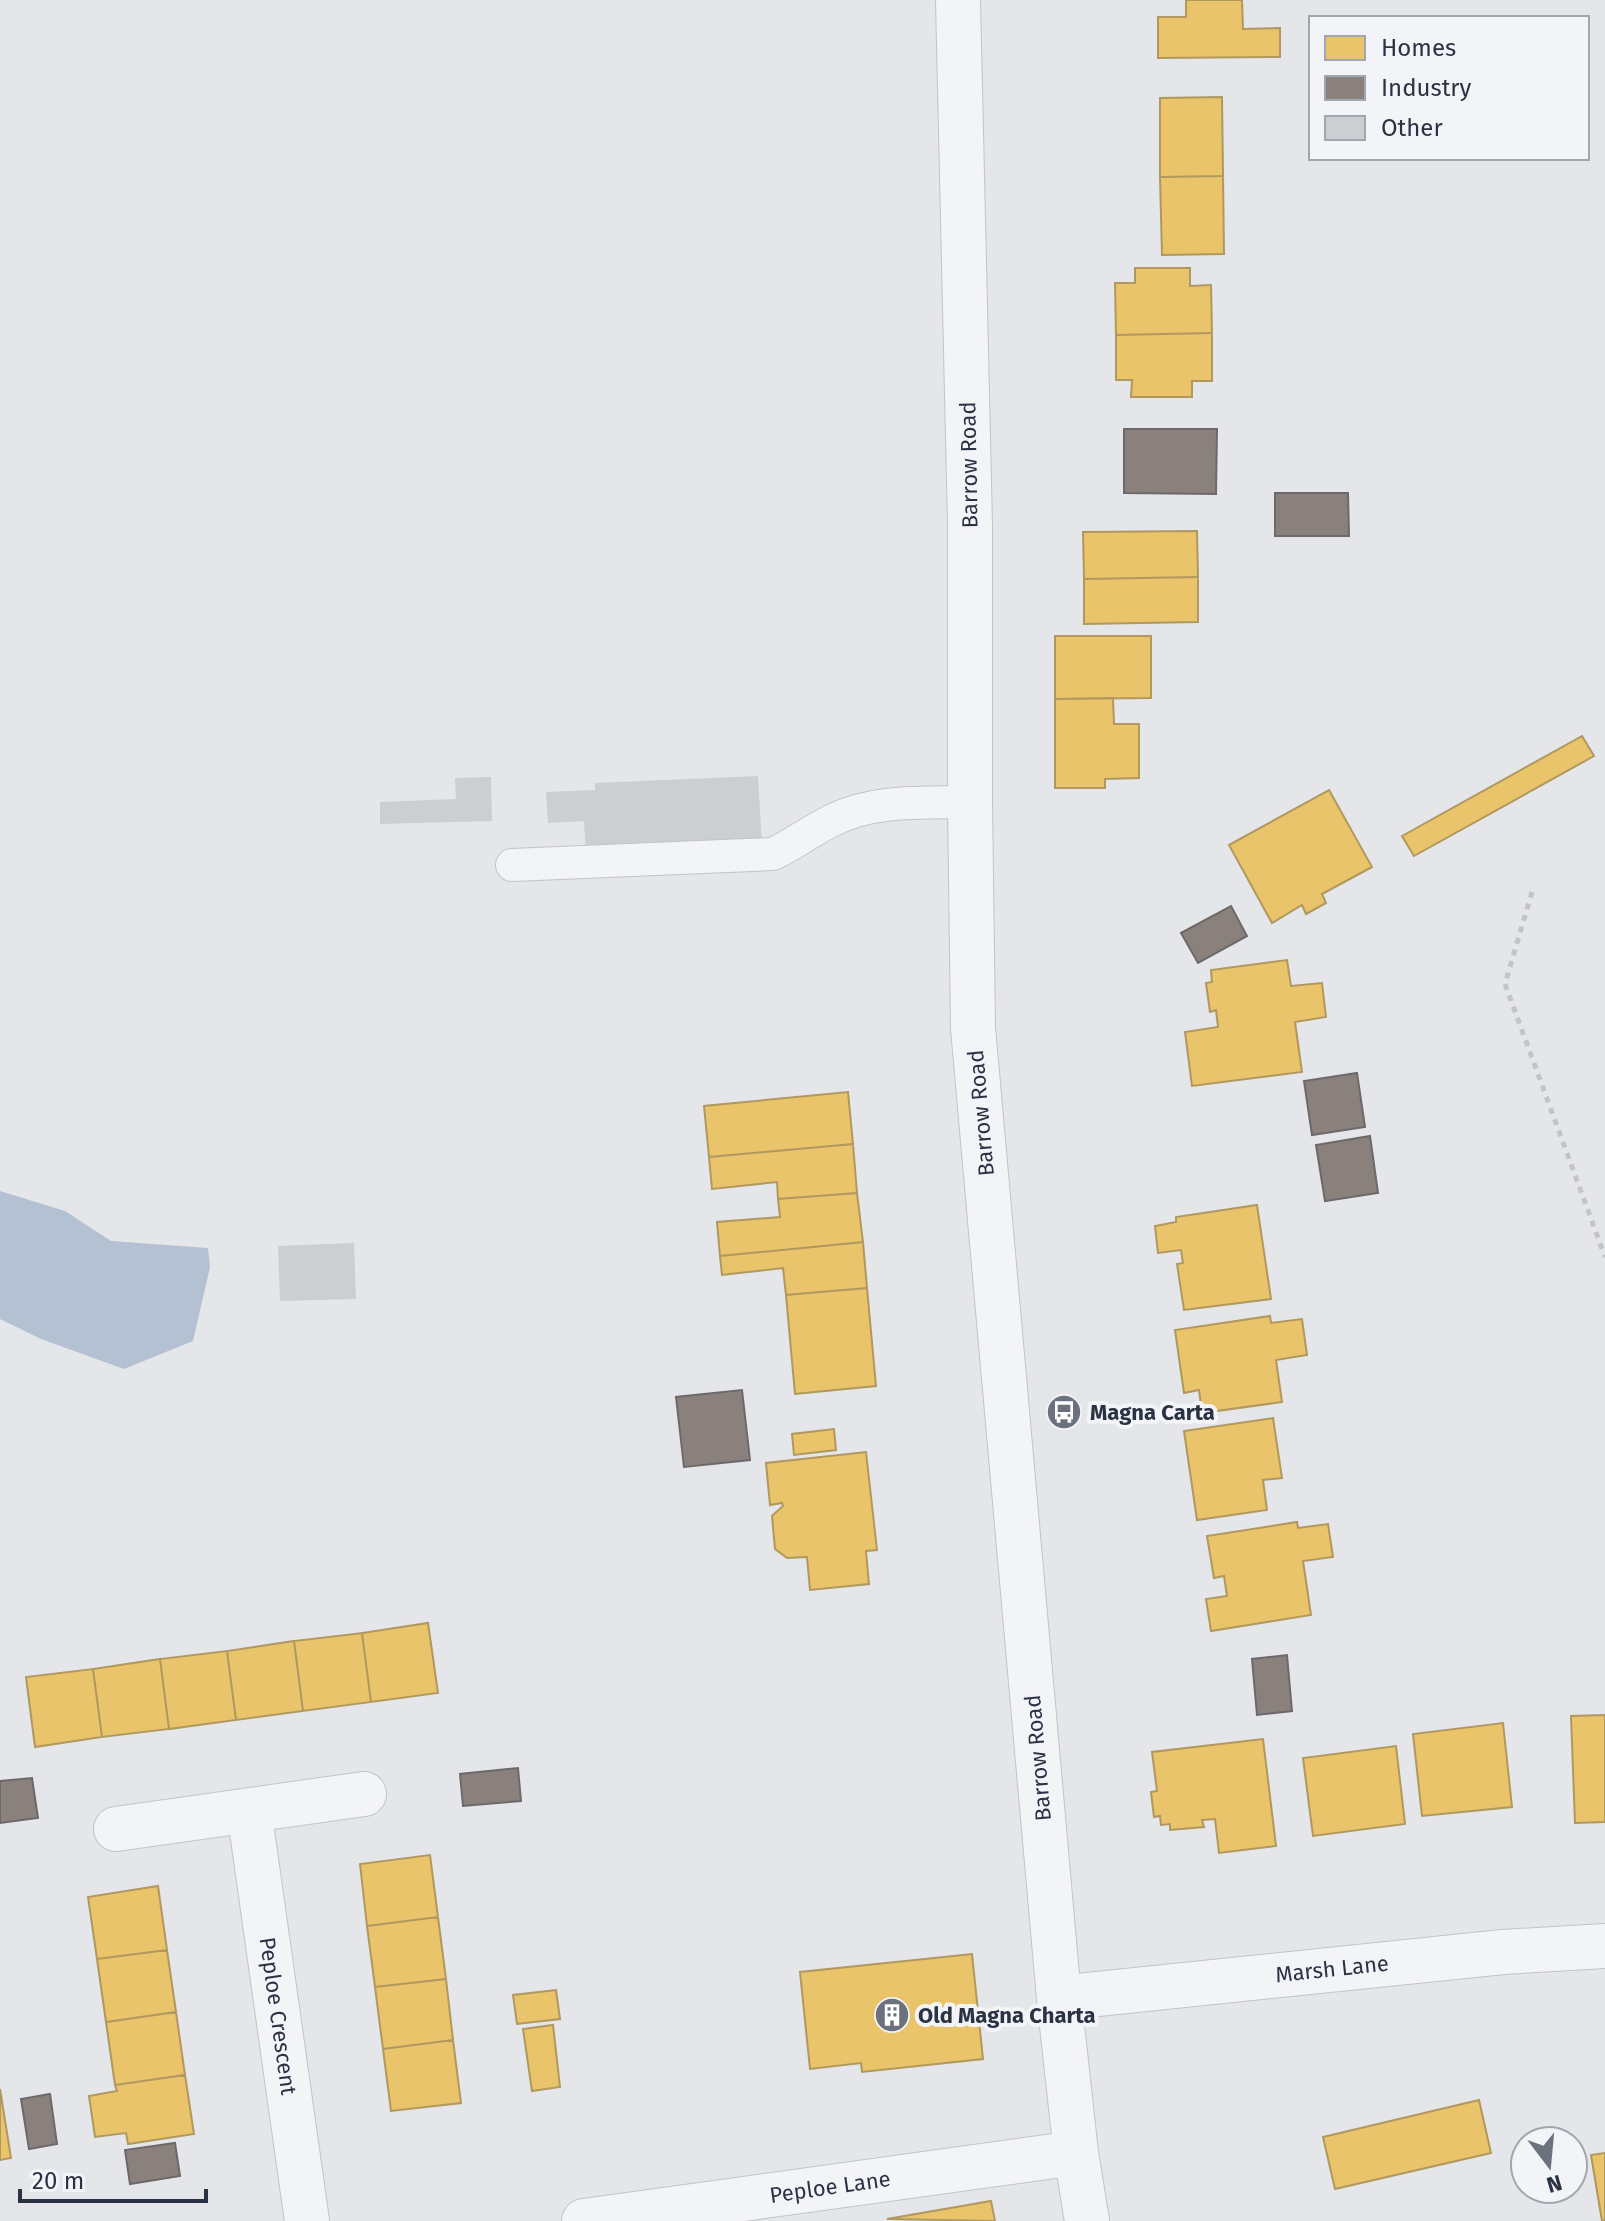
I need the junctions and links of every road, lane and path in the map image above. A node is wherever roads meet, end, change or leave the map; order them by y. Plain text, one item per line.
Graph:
1 (958, 0) edge
2 (970, 802) junction
3 (512, 865) dead end
4 (1532, 892) dead end
5 (1605, 1257) edge
6 (364, 1794) dead end
7 (249, 1810) junction
8 (116, 1829) dead end
9 (1605, 1946) edge
10 (1059, 1998) junction
11 (1076, 2153) junction
12 (693, 2214) edge
13 (307, 2221) edge
14 (584, 2221) edge
15 (1087, 2221) edge

1 - 2 street, Barrow Road
2 - 3 lane
2 - 10 street, Barrow Road
4 - 5 path
6 - 7 street
7 - 8 street
7 - 13 street, Peploe Crescent
9 - 10 street, Marsh Lane
10 - 11 street, Barrow Road
11 - 12 street, Peploe Lane
11 - 15 street, Barrow Road
12 - 14 street, Peploe Lane

